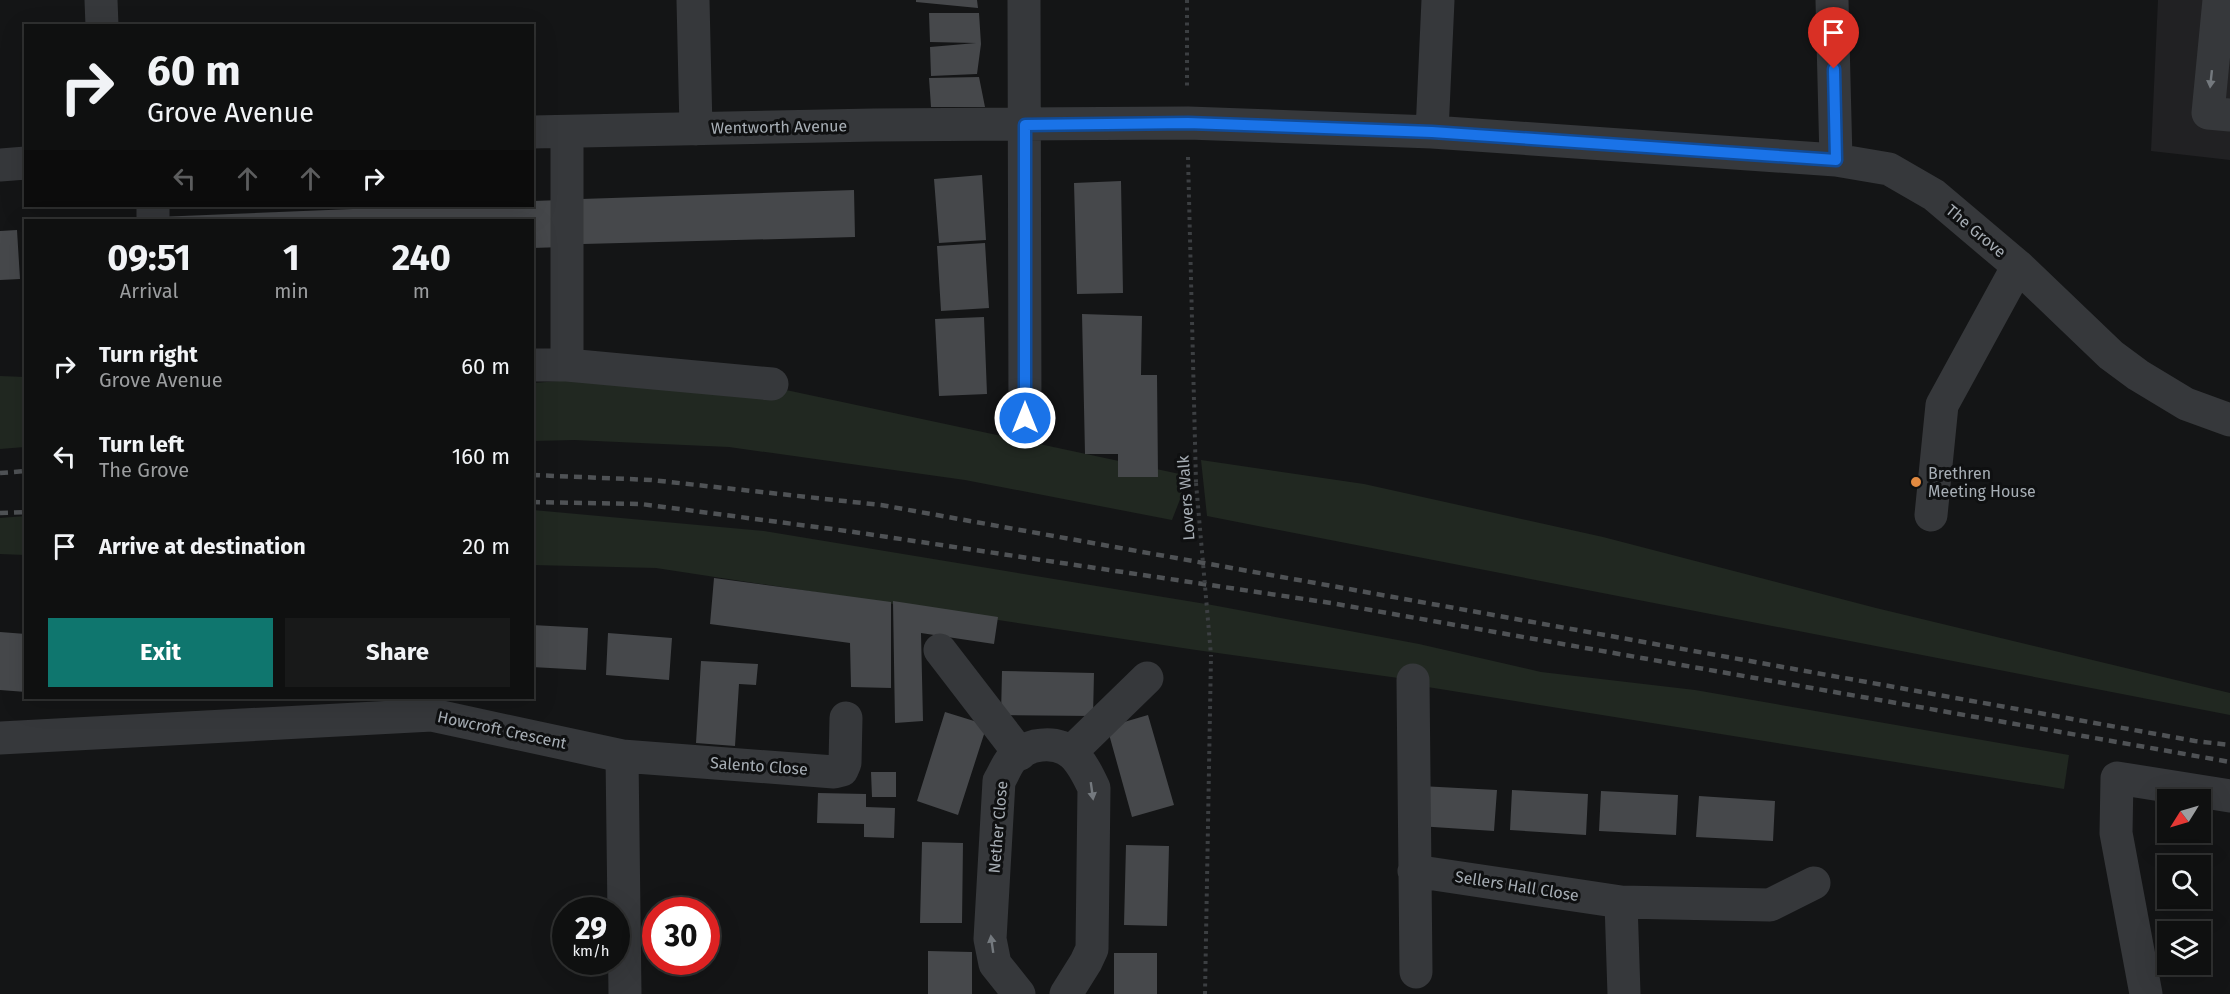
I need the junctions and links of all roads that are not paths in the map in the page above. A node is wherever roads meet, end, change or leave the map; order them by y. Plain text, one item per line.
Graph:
1 (100, 0) edge
2 (693, 0) edge
3 (1024, 0) edge
4 (1438, 0) edge
5 (1832, 0) edge
6 (2222, 21) edge
7 (102, 24) edge
8 (2230, 115) edge
9 (1025, 125) junction
10 (696, 129) junction
11 (534, 132) edge
12 (567, 132) junction
13 (1432, 132) junction
14 (1836, 160) junction
15 (24, 163) edge
16 (0, 165) edge
17 (2018, 266) junction
18 (534, 365) edge
19 (567, 365) junction
20 (772, 384) dead end
21 (1025, 418) dead end
22 (2230, 420) edge
23 (1931, 515) dead end
24 (940, 650) dead end
25 (1147, 678) dead end
26 (1413, 680) dead end
27 (846, 718) dead end
28 (0, 738) edge
29 (1071, 752) junction
30 (1020, 754) junction
31 (622, 756) junction
32 (2230, 796) edge
33 (1414, 871) junction
34 (1814, 883) dead end
35 (1621, 902) junction
36 (1416, 972) dead end
37 (625, 994) edge
38 (1019, 994) edge
39 (1066, 994) edge
40 (1623, 994) edge
41 (2146, 994) edge

1 - 7 street
2 - 10 street
3 - 9 street
4 - 13 street
5 - 14 street
6 -> 8 street
9 - 10 street, Wentworth Avenue
9 - 13 street, Wentworth Avenue
9 - 21 street
10 - 12 street, Wentworth Avenue
11 - 12 street, Wentworth Avenue
12 - 19 street
13 - 14 street, The Grove
14 - 17 street, The Grove
15 - 16 street
17 - 22 street, The Grove
17 - 23 street
18 - 19 street
19 - 20 street
24 - 30 street
25 - 29 street
26 - 33 street
27 - 31 street, Salento Close
28 - 31 street, Howcroft Crescent
29 - 30 street
29 -> 39 street
38 -> 30 street, Nether Close
31 - 37 street
32 - 41 street
33 - 35 street, Sellers Hall Close
33 - 36 street
34 - 35 street, Sellers Hall Close
35 - 40 street

